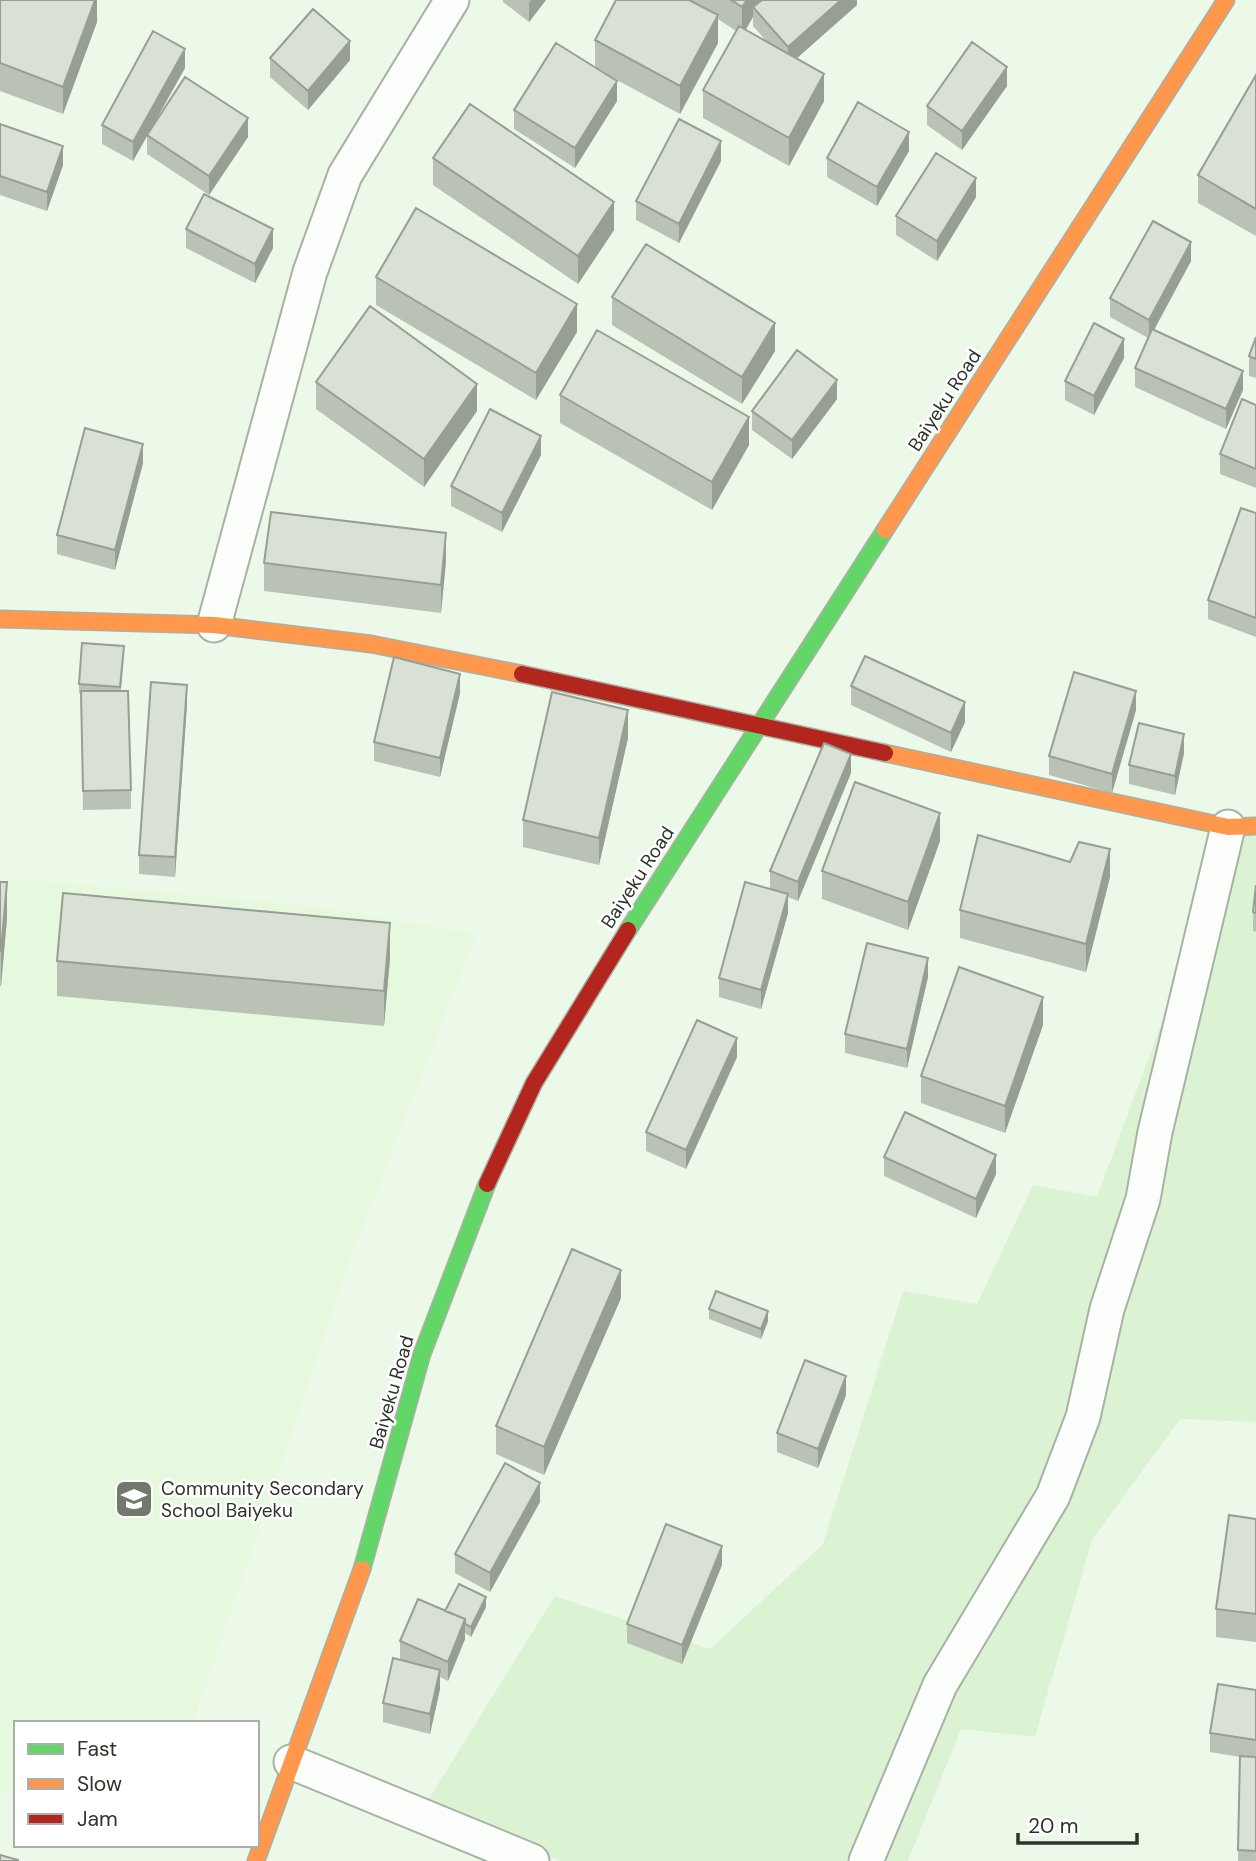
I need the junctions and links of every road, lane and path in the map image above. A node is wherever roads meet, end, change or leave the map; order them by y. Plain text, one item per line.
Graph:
1 (452, 0) edge
2 (1226, 0) edge
3 (0, 619) edge
4 (214, 625) junction
5 (759, 726) junction
6 (1242, 827) edge
7 (291, 1762) junction
8 (256, 1861) edge
9 (532, 1861) edge
10 (866, 1861) edge

1 - 4 street
2 - 5 main road, Baiyeku Road
3 - 4 main road
4 - 5 main road
5 - 6 main road
5 - 7 main road, Baiyeku Road
6 - 10 street
7 - 8 main road, Baiyeku Road
7 - 9 street

